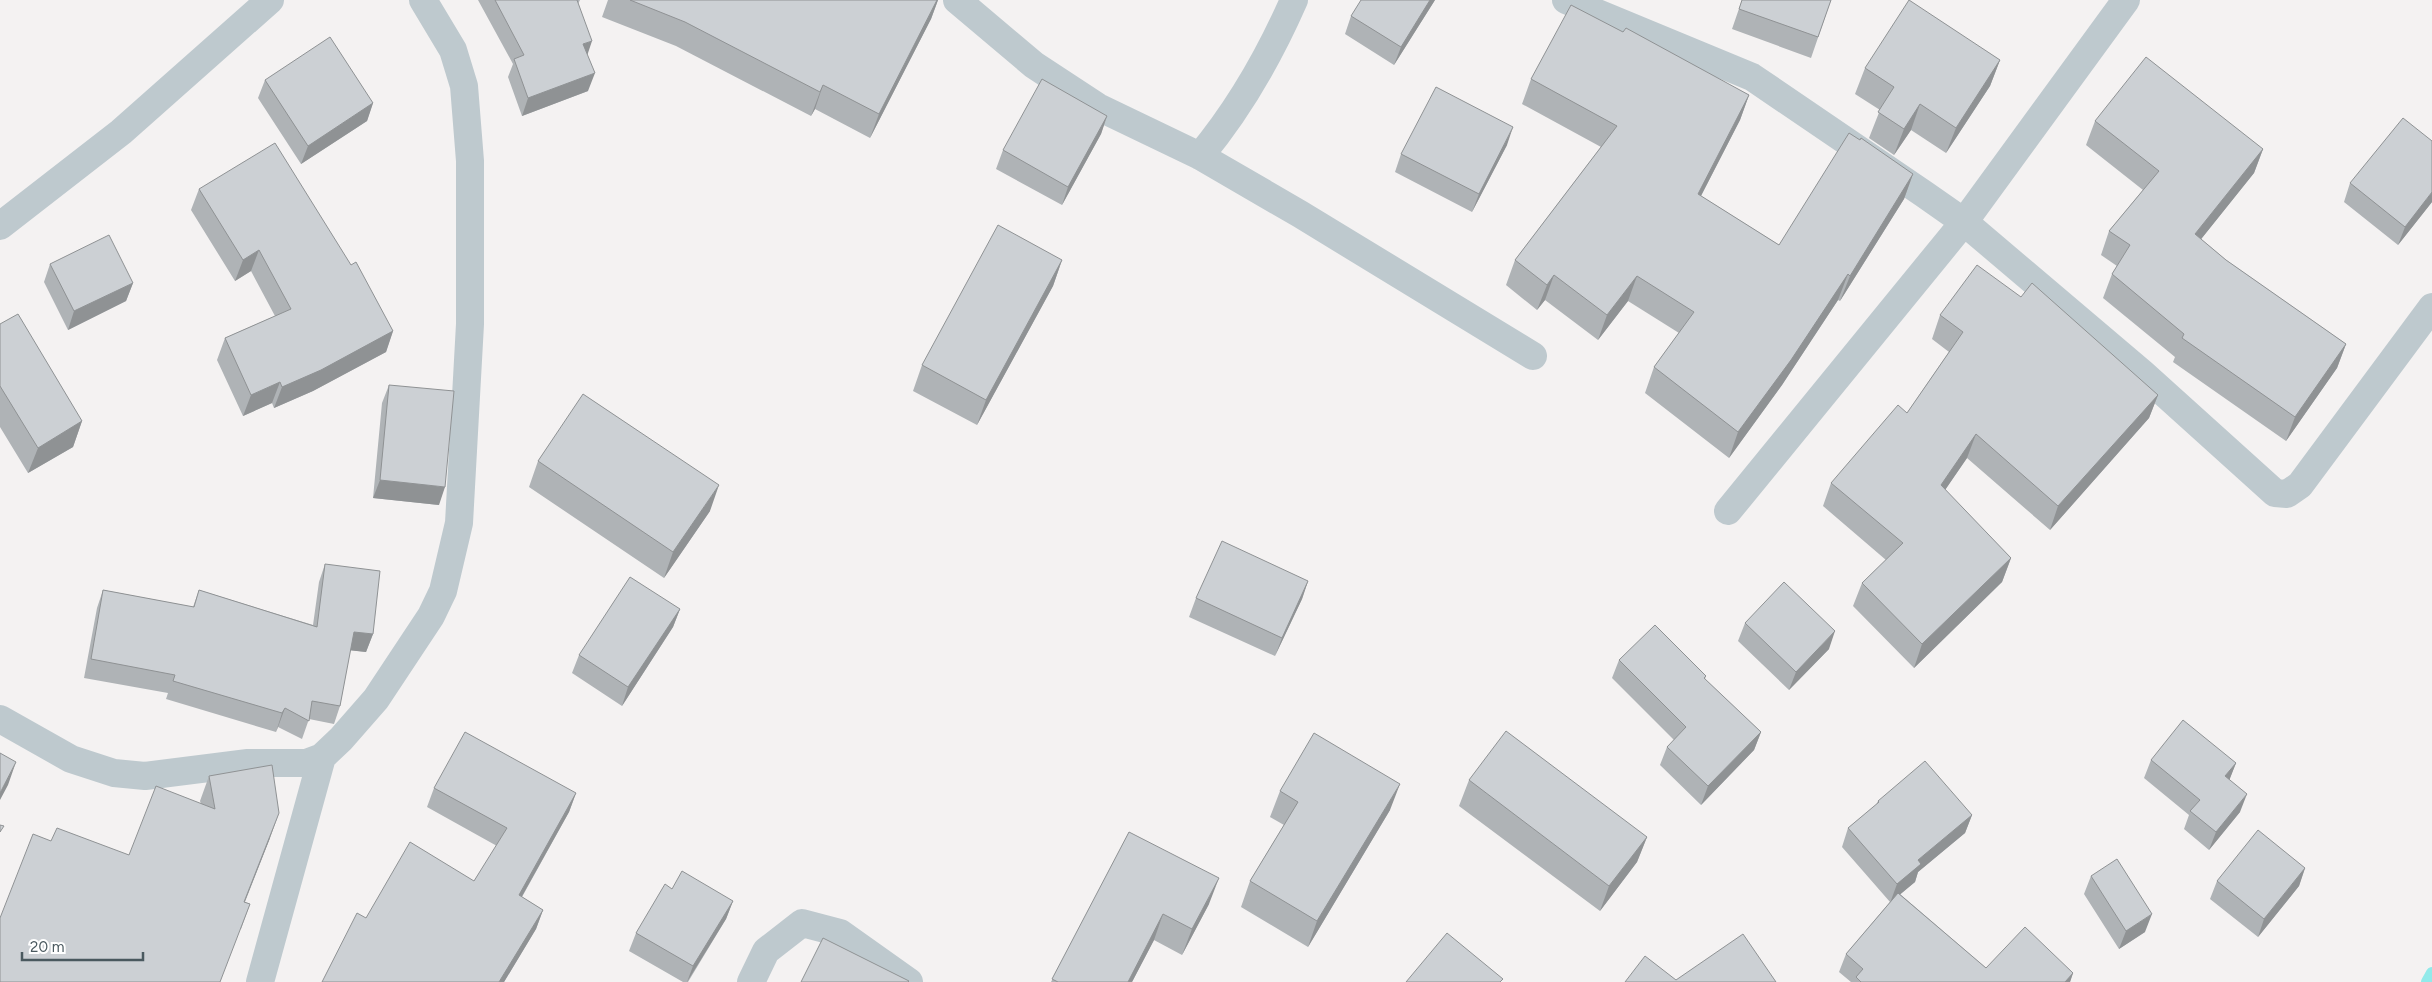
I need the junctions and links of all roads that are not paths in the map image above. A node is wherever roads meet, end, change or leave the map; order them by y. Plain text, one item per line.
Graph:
1 (270, 0) edge
2 (423, 0) edge
3 (957, 0) edge
4 (1294, 0) edge
5 (1566, 0) edge
6 (2126, 0) edge
7 (1200, 156) junction
8 (1964, 222) junction
9 (0, 226) edge
10 (2432, 307) edge
11 (1533, 356) dead end
12 (1728, 511) dead end
13 (0, 719) edge
14 (322, 757) junction
15 (260, 982) edge
16 (751, 982) edge
17 (909, 982) edge

1 - 9 street
2 - 14 street
3 - 7 street
4 - 7 street
5 - 8 street
6 - 8 street
7 - 11 street
8 - 10 street
8 - 12 street
13 - 14 street
14 - 15 street
16 - 17 street

